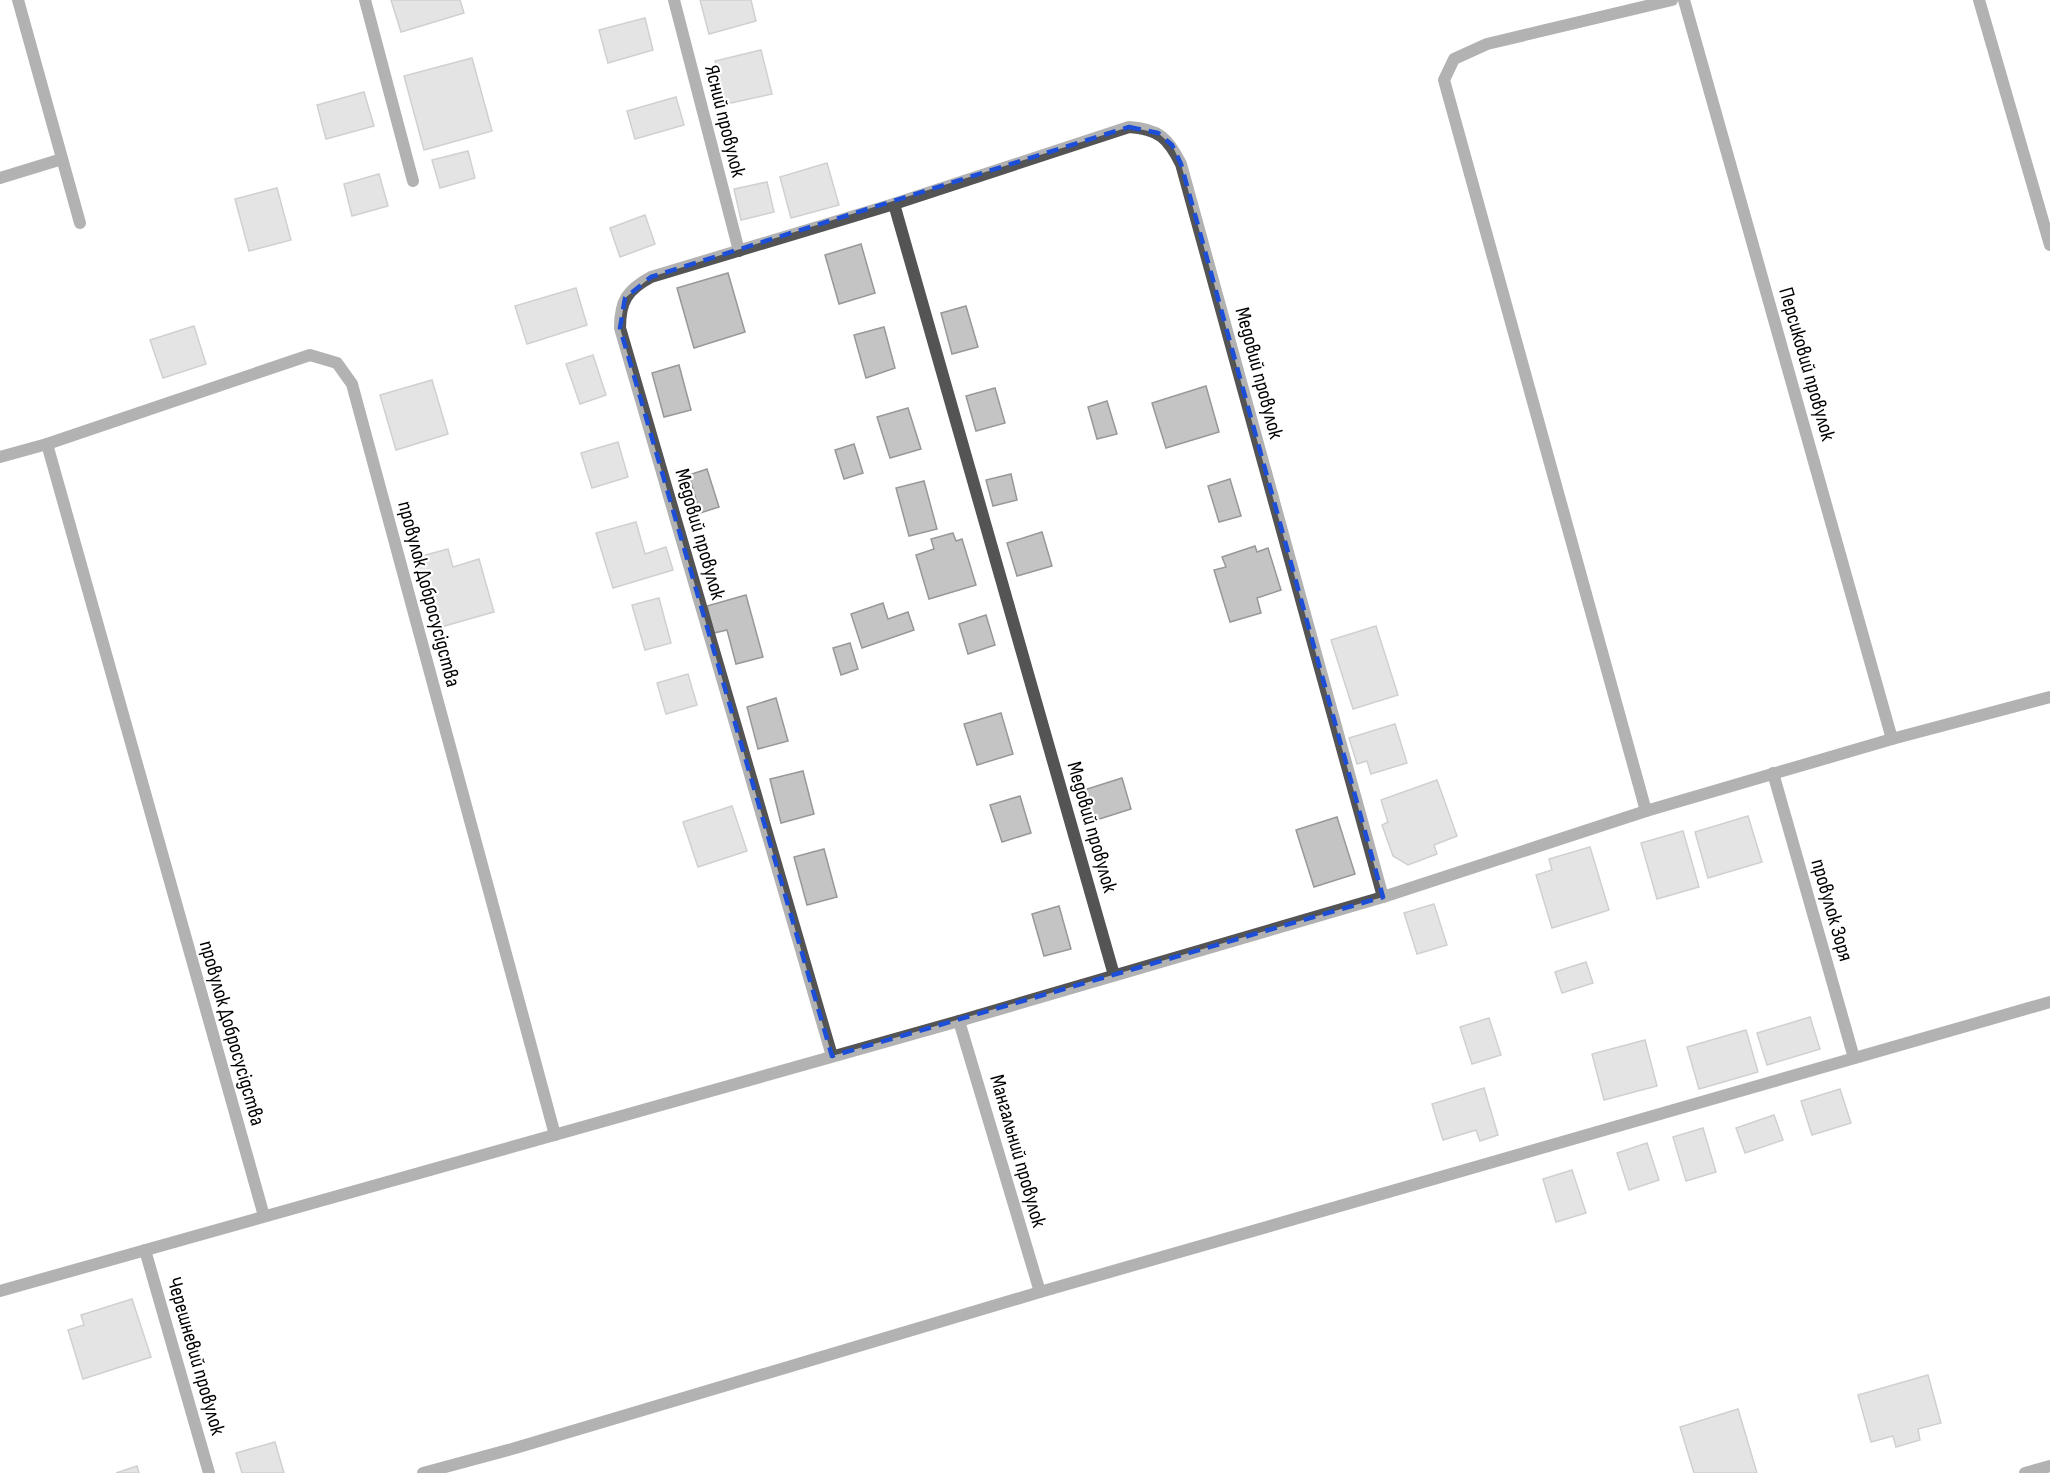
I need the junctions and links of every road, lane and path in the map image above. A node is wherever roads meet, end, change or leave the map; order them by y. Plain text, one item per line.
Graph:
1 (18, 0) edge
2 (365, 0) edge
3 (674, 0) edge
4 (1672, 0) edge
5 (1684, 0) edge
6 (1979, 0) edge
7 (62, 159) junction
8 (0, 178) edge
9 (413, 181) dead end
10 (894, 204) junction
11 (80, 223) dead end
12 (2050, 245) edge
13 (739, 251) junction
14 (47, 444) junction
15 (0, 457) edge
16 (2050, 697) edge
17 (1892, 739) junction
18 (1773, 773) junction
19 (1646, 811) junction
20 (1383, 897) junction
21 (1114, 975) junction
22 (2050, 1002) edge
23 (959, 1021) junction
24 (832, 1056) junction
25 (1854, 1058) junction
26 (555, 1135) junction
27 (264, 1216) junction
28 (145, 1250) junction
29 (0, 1291) edge
30 (1040, 1292) junction
31 (2050, 1466) edge
32 (209, 1473) edge
33 (423, 1473) edge
34 (2025, 1473) edge

1 - 7 street
2 - 9 street
3 - 13 street, Ясний провулок
4 - 19 street
5 - 17 street, Персиковий провулок
6 - 12 street
7 - 8 street
7 - 11 street
10 - 13 street, Медовий провулок
10 - 20 street, Медовий провулок
10 - 21 street, Медовий провулок
13 - 24 street, Медовий провулок
14 - 15 street, провулок Добросусідства
14 - 26 street, провулок Добросусідства
14 - 27 street, провулок Добросусідства
16 - 17 street
17 - 18 street
18 - 19 street
18 - 25 street, провулок Зоря
19 - 20 street
20 - 21 street
21 - 23 street
22 - 25 street
23 - 24 street
23 - 30 street, Мангальний провулок
24 - 26 street
25 - 30 street
26 - 27 street
27 - 28 street
28 - 29 street
28 - 32 street, Черешневий провулок
30 - 33 street
31 - 34 street

